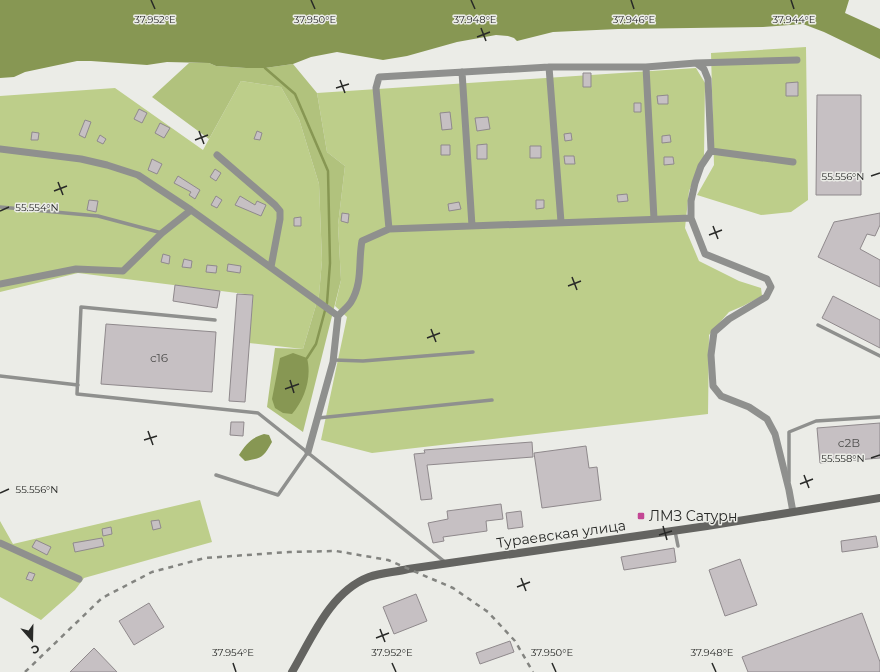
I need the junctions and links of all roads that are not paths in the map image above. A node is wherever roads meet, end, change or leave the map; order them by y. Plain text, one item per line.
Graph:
1 (797, 60) dead end
2 (696, 63) junction
3 (549, 67) junction
4 (646, 67) junction
5 (462, 72) junction
6 (0, 150) edge
7 (711, 151) junction
8 (217, 155) dead end
9 (793, 162) dead end
10 (0, 207) edge
11 (191, 210) junction
12 (691, 218) junction
13 (654, 219) junction
14 (561, 222) junction
15 (472, 226) junction
16 (389, 229) junction
17 (162, 233) junction
18 (271, 267) junction
19 (0, 284) edge
20 (338, 316) junction
21 (215, 320) dead end
22 (818, 325) dead end
23 (473, 352) dead end
24 (880, 356) edge
25 (334, 360) junction
26 (0, 376) edge
27 (78, 385) junction
28 (492, 400) dead end
29 (880, 417) edge
30 (318, 418) junction
31 (308, 452) junction
32 (216, 474) dead end
33 (790, 490) junction
34 (880, 498) edge
35 (794, 512) junction
36 (675, 530) junction
37 (0, 543) edge
38 (678, 546) dead end
39 (446, 563) junction
40 (79, 579) dead end
41 (292, 672) edge

1 - 2 street
2 - 4 street
2 - 7 street
3 - 4 street
3 - 5 street
3 - 14 street
4 - 13 street
5 - 15 street
5 - 16 street
6 - 11 street
7 - 9 street
7 - 12 street
8 - 18 street
10 - 17 lane
11 - 17 street
11 - 18 street
12 - 13 street
12 - 33 street
13 - 14 street
14 - 15 street
15 - 16 street
16 - 20 street
17 - 19 street
18 - 20 street
20 - 25 street
21 - 27 lane
22 - 24 lane
23 - 25 lane
25 - 30 street
26 - 27 lane
27 - 31 lane
28 - 30 lane
29 - 33 lane
30 - 31 street
31 - 32 lane
31 - 39 lane
33 - 35 street
34 - 35 main road, Тураевская улица
35 - 36 main road, Тураевская улица
36 - 38 lane
36 - 39 main road, Тураевская улица
37 - 40 street
39 - 41 main road, Тураевская улица

